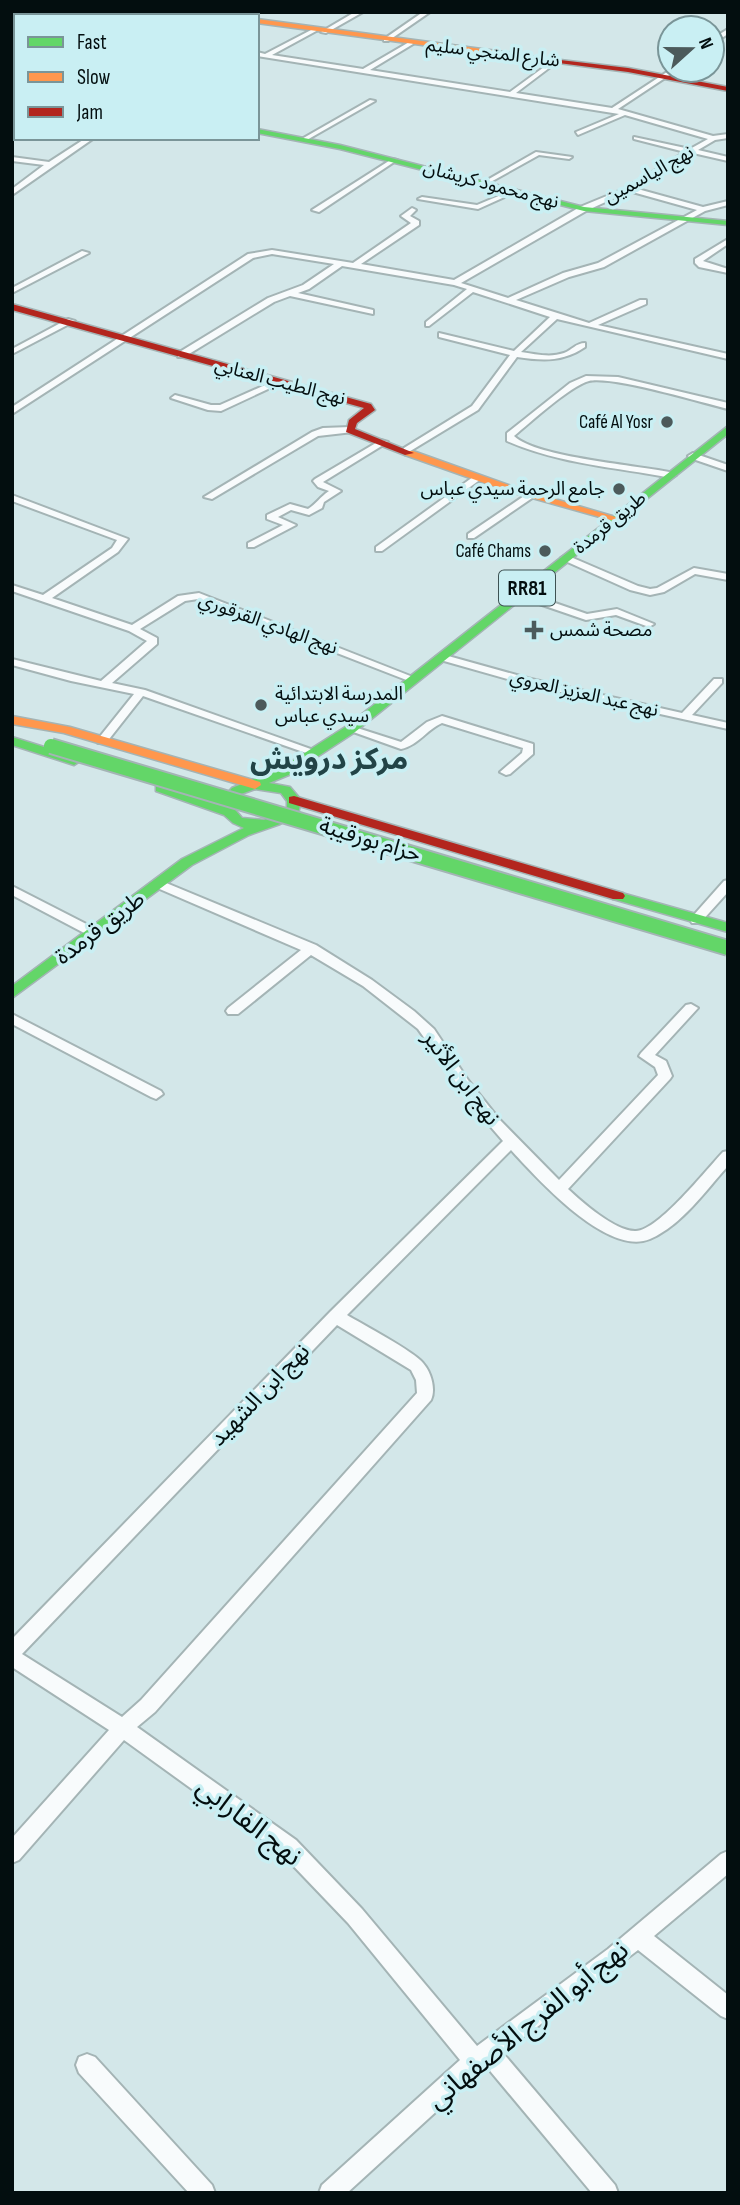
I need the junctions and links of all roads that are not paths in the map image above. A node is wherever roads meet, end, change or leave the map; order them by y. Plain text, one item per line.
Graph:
1 (360, 12) edge
2 (427, 12) edge
3 (259, 21) edge
4 (320, 31) junction
5 (386, 40) junction
6 (411, 43) junction
7 (261, 55) edge
8 (555, 61) junction
9 (362, 72) junction
10 (656, 72) edge
11 (656, 81) edge
12 (710, 84) edge
13 (728, 89) edge
14 (511, 94) junction
15 (372, 101) dead end
16 (612, 110) junction
17 (623, 114) junction
18 (259, 131) edge
19 (578, 132) dead end
20 (636, 138) dead end
21 (713, 138) junction
22 (726, 138) edge
23 (88, 140) edge
24 (303, 140) junction
25 (692, 151) junction
26 (569, 157) dead end
27 (12, 159) edge
28 (728, 159) edge
29 (394, 160) junction
30 (50, 164) junction
31 (485, 183) junction
32 (628, 189) junction
33 (515, 191) junction
34 (12, 193) edge
35 (422, 199) dead end
36 (728, 203) edge
37 (583, 209) junction
38 (316, 210) dead end
39 (412, 210) dead end
40 (695, 213) junction
41 (728, 223) edge
42 (728, 241) edge
43 (85, 253) dead end
44 (341, 263) junction
45 (354, 265) junction
46 (728, 271) edge
47 (455, 284) junction
48 (473, 288) junction
49 (12, 291) edge
50 (288, 293) junction
51 (510, 300) junction
52 (643, 302) dead end
53 (12, 307) edge
54 (370, 312) dead end
55 (554, 317) junction
56 (71, 321) junction
57 (429, 324) dead end
58 (590, 326) junction
59 (442, 335) dead end
60 (128, 338) junction
61 (582, 345) dead end
62 (12, 352) edge
63 (515, 354) junction
64 (181, 355) junction
65 (728, 357) edge
66 (277, 383) junction
67 (174, 398) dead end
68 (728, 406) edge
69 (12, 411) edge
70 (728, 429) edge
71 (350, 430) junction
72 (384, 442) junction
73 (407, 450) junction
74 (693, 456) junction
75 (728, 468) edge
76 (671, 475) junction
77 (476, 479) junction
78 (530, 496) junction
79 (209, 497) dead end
80 (12, 498) edge
81 (614, 518) junction
82 (471, 536) dead end
83 (251, 545) dead end
84 (379, 549) dead end
85 (566, 558) junction
86 (728, 577) edge
87 (12, 587) edge
88 (520, 594) junction
89 (45, 598) junction
90 (649, 624) dead end
91 (134, 629) junction
92 (441, 657) junction
93 (12, 662) edge
94 (413, 679) junction
95 (718, 681) dead end
96 (104, 684) junction
97 (141, 692) junction
98 (685, 716) junction
99 (12, 723) edge
100 (728, 726) edge
101 (351, 729) junction
102 (12, 736) edge
103 (12, 741) edge
104 (102, 741) junction
105 (55, 742) junction
106 (319, 750) junction
107 (506, 772) dead end
108 (255, 785) junction
109 (293, 798) junction
110 (226, 812) junction
111 (268, 825) junction
112 (187, 863) junction
113 (159, 884) junction
114 (728, 884) edge
115 (12, 890) edge
116 (602, 891) junction
117 (580, 915) junction
118 (696, 920) junction
119 (728, 928) edge
120 (92, 932) junction
121 (728, 936) edge
122 (311, 948) junction
123 (728, 948) edge
124 (728, 957) edge
125 (12, 993) edge
126 (691, 1008) dead end
127 (233, 1011) dead end
128 (12, 1018) edge
129 (156, 1094) dead end
130 (510, 1142) junction
131 (728, 1156) edge
132 (559, 1189) junction
133 (336, 1316) junction
134 (12, 1654) edge
135 (123, 1728) junction
136 (12, 1853) edge
137 (728, 1861) edge
138 (639, 1937) junction
139 (728, 2010) edge
140 (482, 2056) junction
141 (87, 2065) dead end
142 (204, 2193) edge
143 (330, 2193) edge
144 (607, 2193) edge

1 - 4 street
2 - 5 street
3 - 4 main road, شارع المنجي سليم
4 - 5 main road, شارع المنجي سليم
4 - 7 street
5 - 6 main road, شارع المنجي سليم
6 - 8 main road, شارع المنجي سليم
6 - 9 street
7 - 9 street
8 - 10 main road, شارع المنجي سليم
8 - 14 street
9 - 14 street
11 - 16 street
12 - 13 main road, شارع المنجي سليم
14 - 16 street
15 - 24 street
16 - 17 street
17 - 19 street
17 - 21 street
18 - 24 main road, نهج محمود كريشان
20 - 25 street
21 - 22 street
21 - 25 street, نهج الياسمين
23 - 30 street
24 - 29 main road, نهج محمود كريشان
25 - 28 street
25 - 32 street, نهج الياسمين
26 - 31 street
27 - 30 street
29 - 31 main road, نهج محمود كريشان
29 - 38 street
30 - 34 street
31 - 33 main road, نهج محمود كريشان
32 - 37 street, نهج الياسمين
32 - 40 street
33 - 35 street
33 - 37 main road, نهج محمود كريشان
36 - 40 street
37 - 40 main road, نهج محمود كريشان
37 - 47 street, نهج الياسمين
39 - 45 street
40 - 41 main road, نهج محمود كريشان
40 - 51 street
42 - 46 street
43 - 49 street
44 - 45 street
44 - 50 street
44 - 60 street
45 - 47 street
47 - 48 street
48 - 51 street
48 - 57 street
50 - 54 street
50 - 64 street
51 - 55 street
52 - 58 street
53 - 56 main road, نهج الطيب العنابي
55 - 58 street
55 - 63 street
56 - 60 main road, نهج الطيب العنابي
56 - 62 street
58 - 65 street
59 - 63 street
60 - 64 main road, نهج الطيب العنابي
60 - 69 street
61 - 63 street
63 - 73 street
64 - 66 main road, نهج الطيب العنابي
66 - 67 street
66 - 71 main road, نهج الطيب العنابي
68 - 76 street
70 - 74 main road, طريق قرمدة / RR81
71 - 72 main road, نهج الطيب العنابي
71 - 79 street
72 - 73 main road, نهج الطيب العنابي
72 - 83 street
73 - 77 main road, نهج الطيب العنابي
74 - 75 street
74 - 76 main road, طريق قرمدة / RR81
76 - 81 main road, طريق قرمدة / RR81
77 - 78 main road, نهج الطيب العنابي
77 - 84 street
78 - 81 main road, نهج الطيب العنابي
78 - 82 street
80 - 89 street
81 - 85 main road, طريق قرمدة / RR81
85 - 86 street
85 - 88 main road, طريق قرمدة / RR81
87 - 89 street
88 - 90 street
88 - 92 main road, طريق قرمدة / RR81
89 - 91 street
91 - 94 street, نهج الهادي القرقوري
91 - 96 street
92 - 94 main road, طريق قرمدة / RR81
92 - 98 street, نهج عبد العزيز العروي
93 - 96 street
94 - 101 main road, طريق قرمدة / RR81
95 - 98 street
96 - 97 street
97 - 104 street
97 - 106 street
98 - 100 street, نهج عبد العزيز العروي
99 - 104 main road, حزام بورقيبة
99 - 105 main road, حزام بورقيبة
101 - 106 main road, طريق قرمدة / RR81
101 - 107 street
102 - 105 main road, حزام بورقيبة
103 - 110 main road, حزام بورقيبة
104 - 108 main road, حزام بورقيبة
105 - 121 main road, حزام بورقيبة
105 - 123 main road, حزام بورقيبة, bridge
106 - 108 main road, طريق قرمدة / RR81
106 - 109 main road, طريق قرمدة / RR81
108 - 109 main road, حزام بورقيبة
108 - 110 main road, RR81
109 - 111 main road, RR81
109 - 116 main road, حزام بورقيبة
110 - 111 main road, حزام بورقيبة
110 - 112 main road, طريق قرمدة / RR81
111 - 112 main road, طريق قرمدة / RR81
111 - 117 main road, حزام بورقيبة
112 - 113 main road, طريق قرمدة / RR81
113 - 120 main road, طريق قرمدة / RR81
113 - 122 street, نهج ابن الأثير
114 - 118 street
115 - 120 street
116 - 117 main road
116 - 118 main road, حزام بورقيبة
117 - 124 main road, حزام بورقيبة
118 - 119 main road, حزام بورقيبة
120 - 125 main road, طريق قرمدة / RR81
122 - 127 street
122 - 130 street, نهج ابن الأثير
126 - 132 street
128 - 129 street
130 - 132 street, نهج ابن الأثير
130 - 133 street, نهج ابن الشهيد
131 - 132 street, نهج ابن الأثير
133 - 134 street, نهج ابن الشهيد
133 - 135 street
134 - 135 street, نهج الفارابي
135 - 136 street
135 - 140 street, نهج الفارابي
137 - 138 street, نهج أبو الفرج الأصفهاني
138 - 139 street
138 - 140 street, نهج أبو الفرج الأصفهاني
140 - 143 street, نهج أبو الفرج الأصفهاني
140 - 144 street, نهج الفارابي
141 - 142 street

